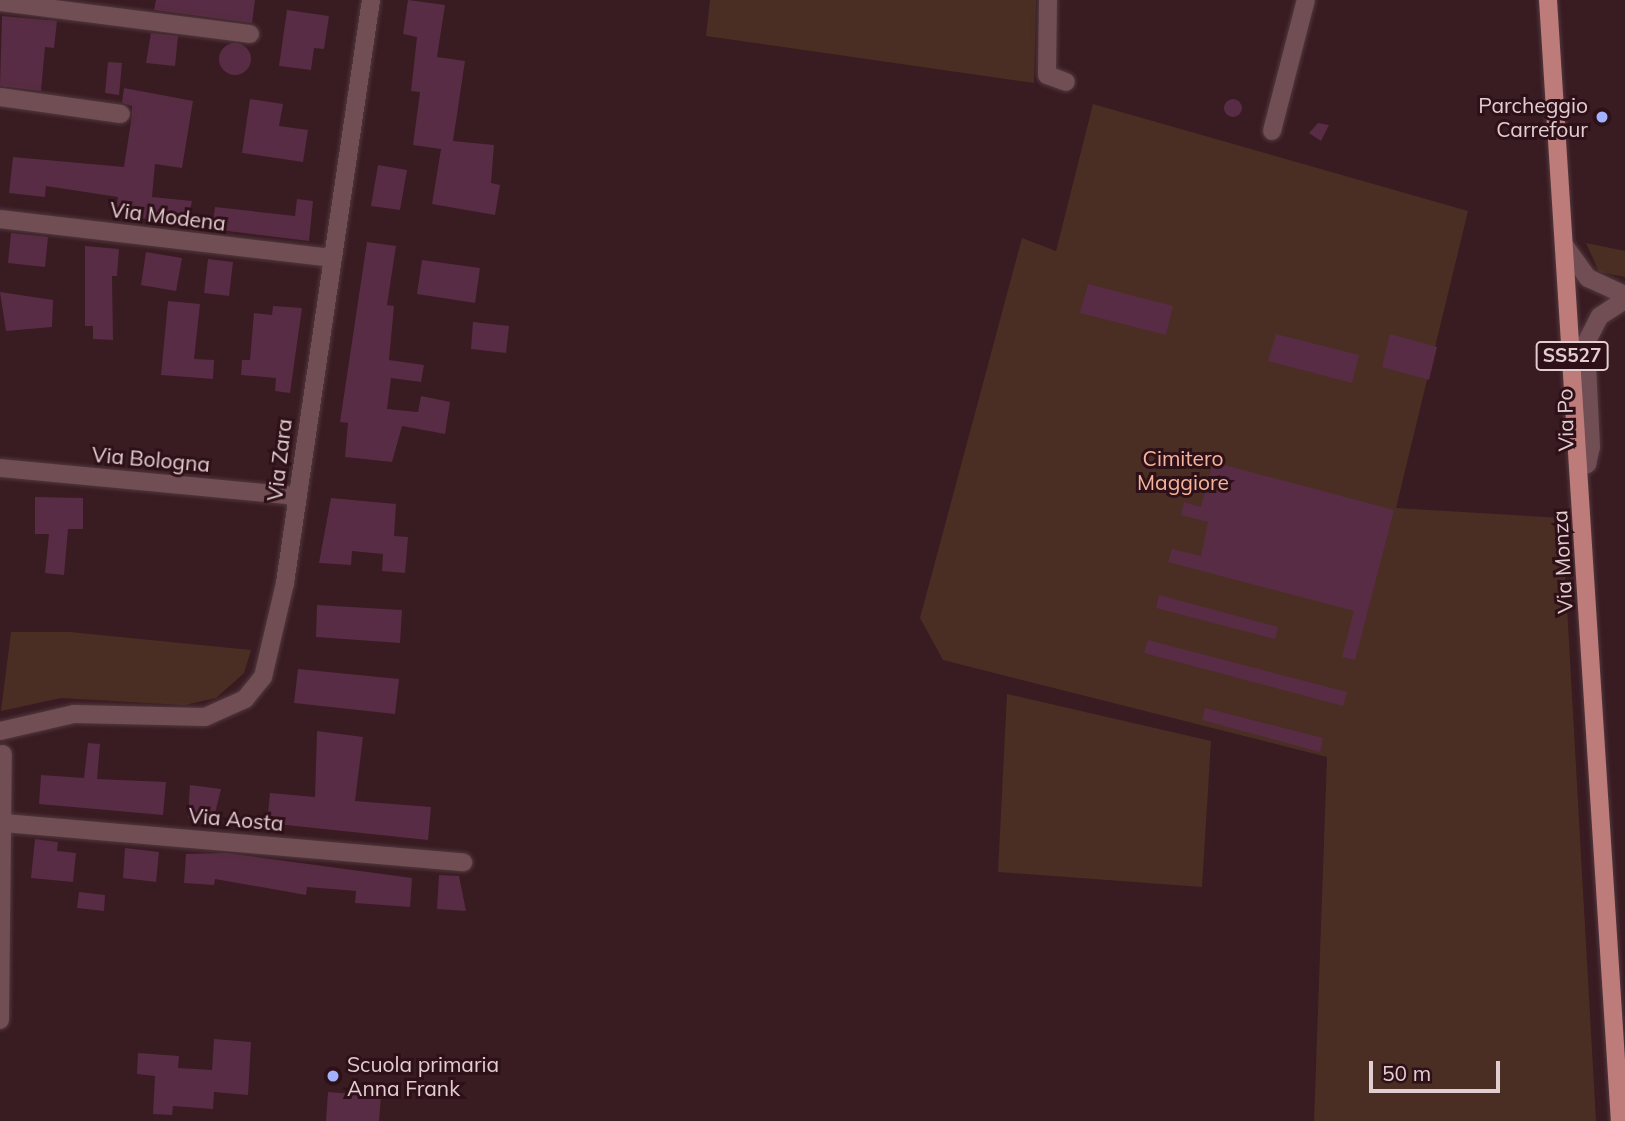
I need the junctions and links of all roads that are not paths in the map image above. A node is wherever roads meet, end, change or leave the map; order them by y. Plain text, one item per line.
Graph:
1 (371, 0) edge
2 (1048, 0) edge
3 (1306, 0) edge
4 (1548, 0) edge
5 (0, 2) edge
6 (250, 34) dead end
7 (1066, 82) dead end
8 (0, 97) edge
9 (121, 114) dead end
10 (1272, 131) dead end
11 (0, 219) edge
12 (1564, 245) junction
13 (331, 258) junction
14 (1625, 298) edge
15 (1579, 467) junction
16 (0, 468) edge
17 (297, 496) junction
18 (1, 746) edge
19 (2, 795) edge
20 (4, 823) junction
21 (463, 862) dead end
22 (0, 1020) edge
23 (1620, 1121) edge

1 - 13 street, Via Zara
2 - 7 street
3 - 10 street
4 - 12 main road, Via Monza / SS527
5 - 6 street
8 - 9 street
11 - 13 street, Via Modena
12 - 14 street, Via Po
12 - 15 main road, Via Monza / SS527
13 - 17 street, Via Zara
14 - 15 street, Via Po
15 - 23 main road, Via Monza / SS527
16 - 17 street, Via Bologna
17 - 18 street, Via Zara
18 - 19 street
19 - 20 street
20 - 21 street, Via Aosta
20 - 22 street

